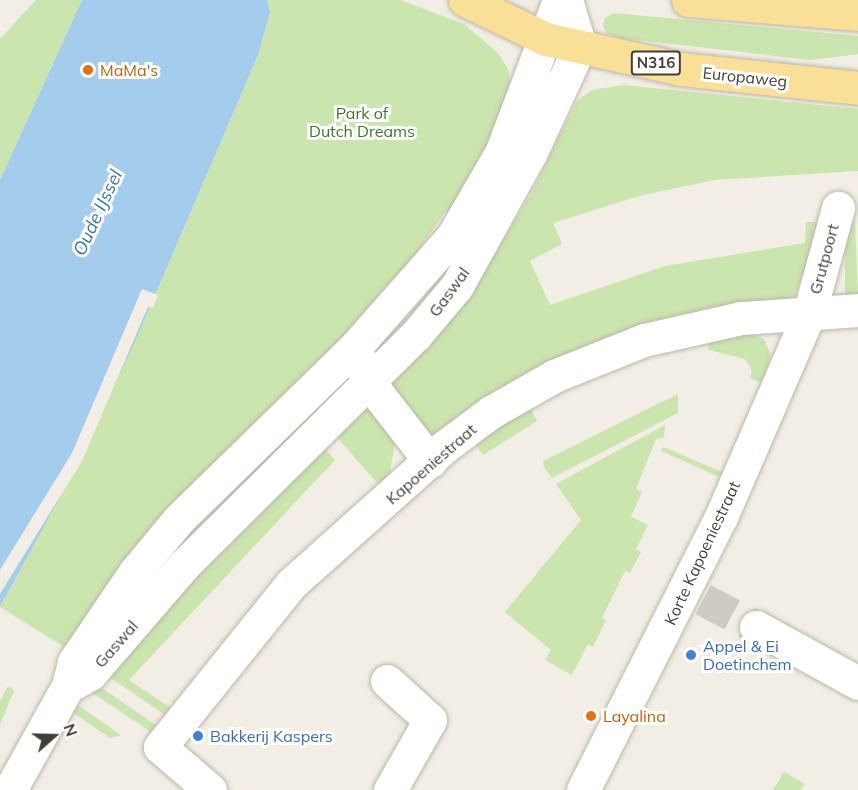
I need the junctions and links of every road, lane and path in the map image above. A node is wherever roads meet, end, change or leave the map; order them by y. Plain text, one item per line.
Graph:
1 (465, 0) edge
2 (559, 0) edge
3 (566, 0) edge
4 (688, 0) edge
5 (858, 14) edge
6 (546, 39) junction
7 (580, 46) junction
8 (858, 88) edge
9 (838, 208) dead end
10 (858, 310) edge
11 (810, 311) junction
12 (356, 346) junction
13 (367, 380) junction
14 (430, 461) junction
15 (756, 627) tunnel mouth
16 (387, 681) dead end
17 (858, 683) edge
18 (68, 686) junction
19 (10, 790) edge
20 (210, 790) edge
21 (390, 790) edge
22 (583, 790) edge

1 - 6 main road, Europaweg / N316
2 - 6 street, Gaswal
3 - 7 street
4 - 5 main road
6 - 7 main road, Europaweg / N316
6 - 12 street, Gaswal
7 - 8 main road, Europaweg / N316
7 - 13 street, Gaswal
9 - 11 street, Grutpoort
10 - 11 street, Kapoeniestraat
11 - 14 street, Kapoeniestraat
11 - 22 street, Korte Kapoeniestraat
12 - 13 street
12 - 18 street, Gaswal
13 - 14 street
13 - 18 street, Gaswal
14 - 20 street, Kapoeniestraat
15 - 17 street
16 - 21 street
18 - 19 street

